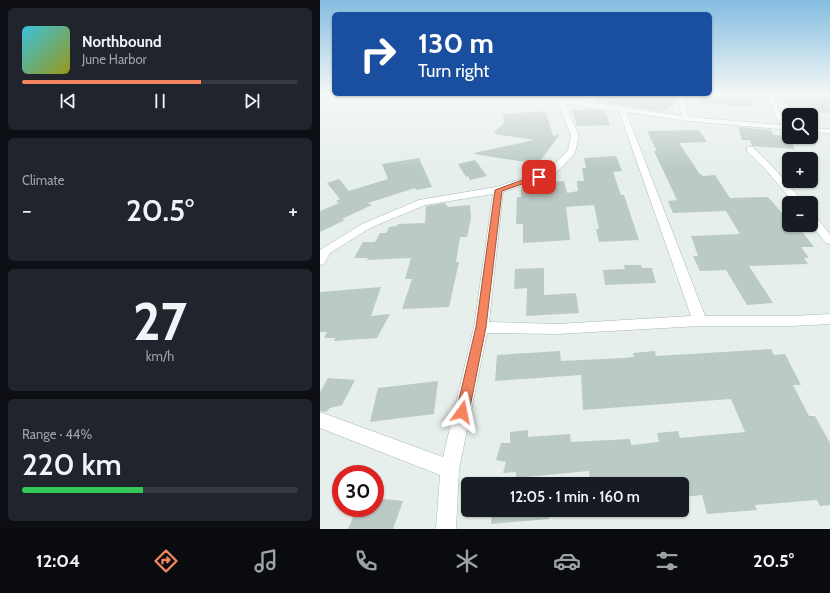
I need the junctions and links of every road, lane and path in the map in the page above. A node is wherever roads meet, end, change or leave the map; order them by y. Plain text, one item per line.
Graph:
1 (568, 119) edge
2 (625, 119) edge
3 (687, 119) edge
4 (782, 127) edge
5 (818, 131) edge
6 (830, 132) edge
7 (750, 149) dead end
8 (498, 190) junction
9 (793, 196) edge
10 (818, 226) edge
11 (830, 241) edge
12 (320, 261) edge
13 (830, 319) edge
14 (700, 321) junction
15 (481, 327) junction
16 (320, 420) edge
17 (450, 469) junction
18 (446, 529) edge

1 - 8 street
2 - 14 street
3 - 4 street
5 - 6 street
7 - 9 street
8 - 12 street
8 - 15 street
10 - 11 street
13 - 14 street
14 - 15 street
15 - 17 street
16 - 17 street
17 - 18 street

